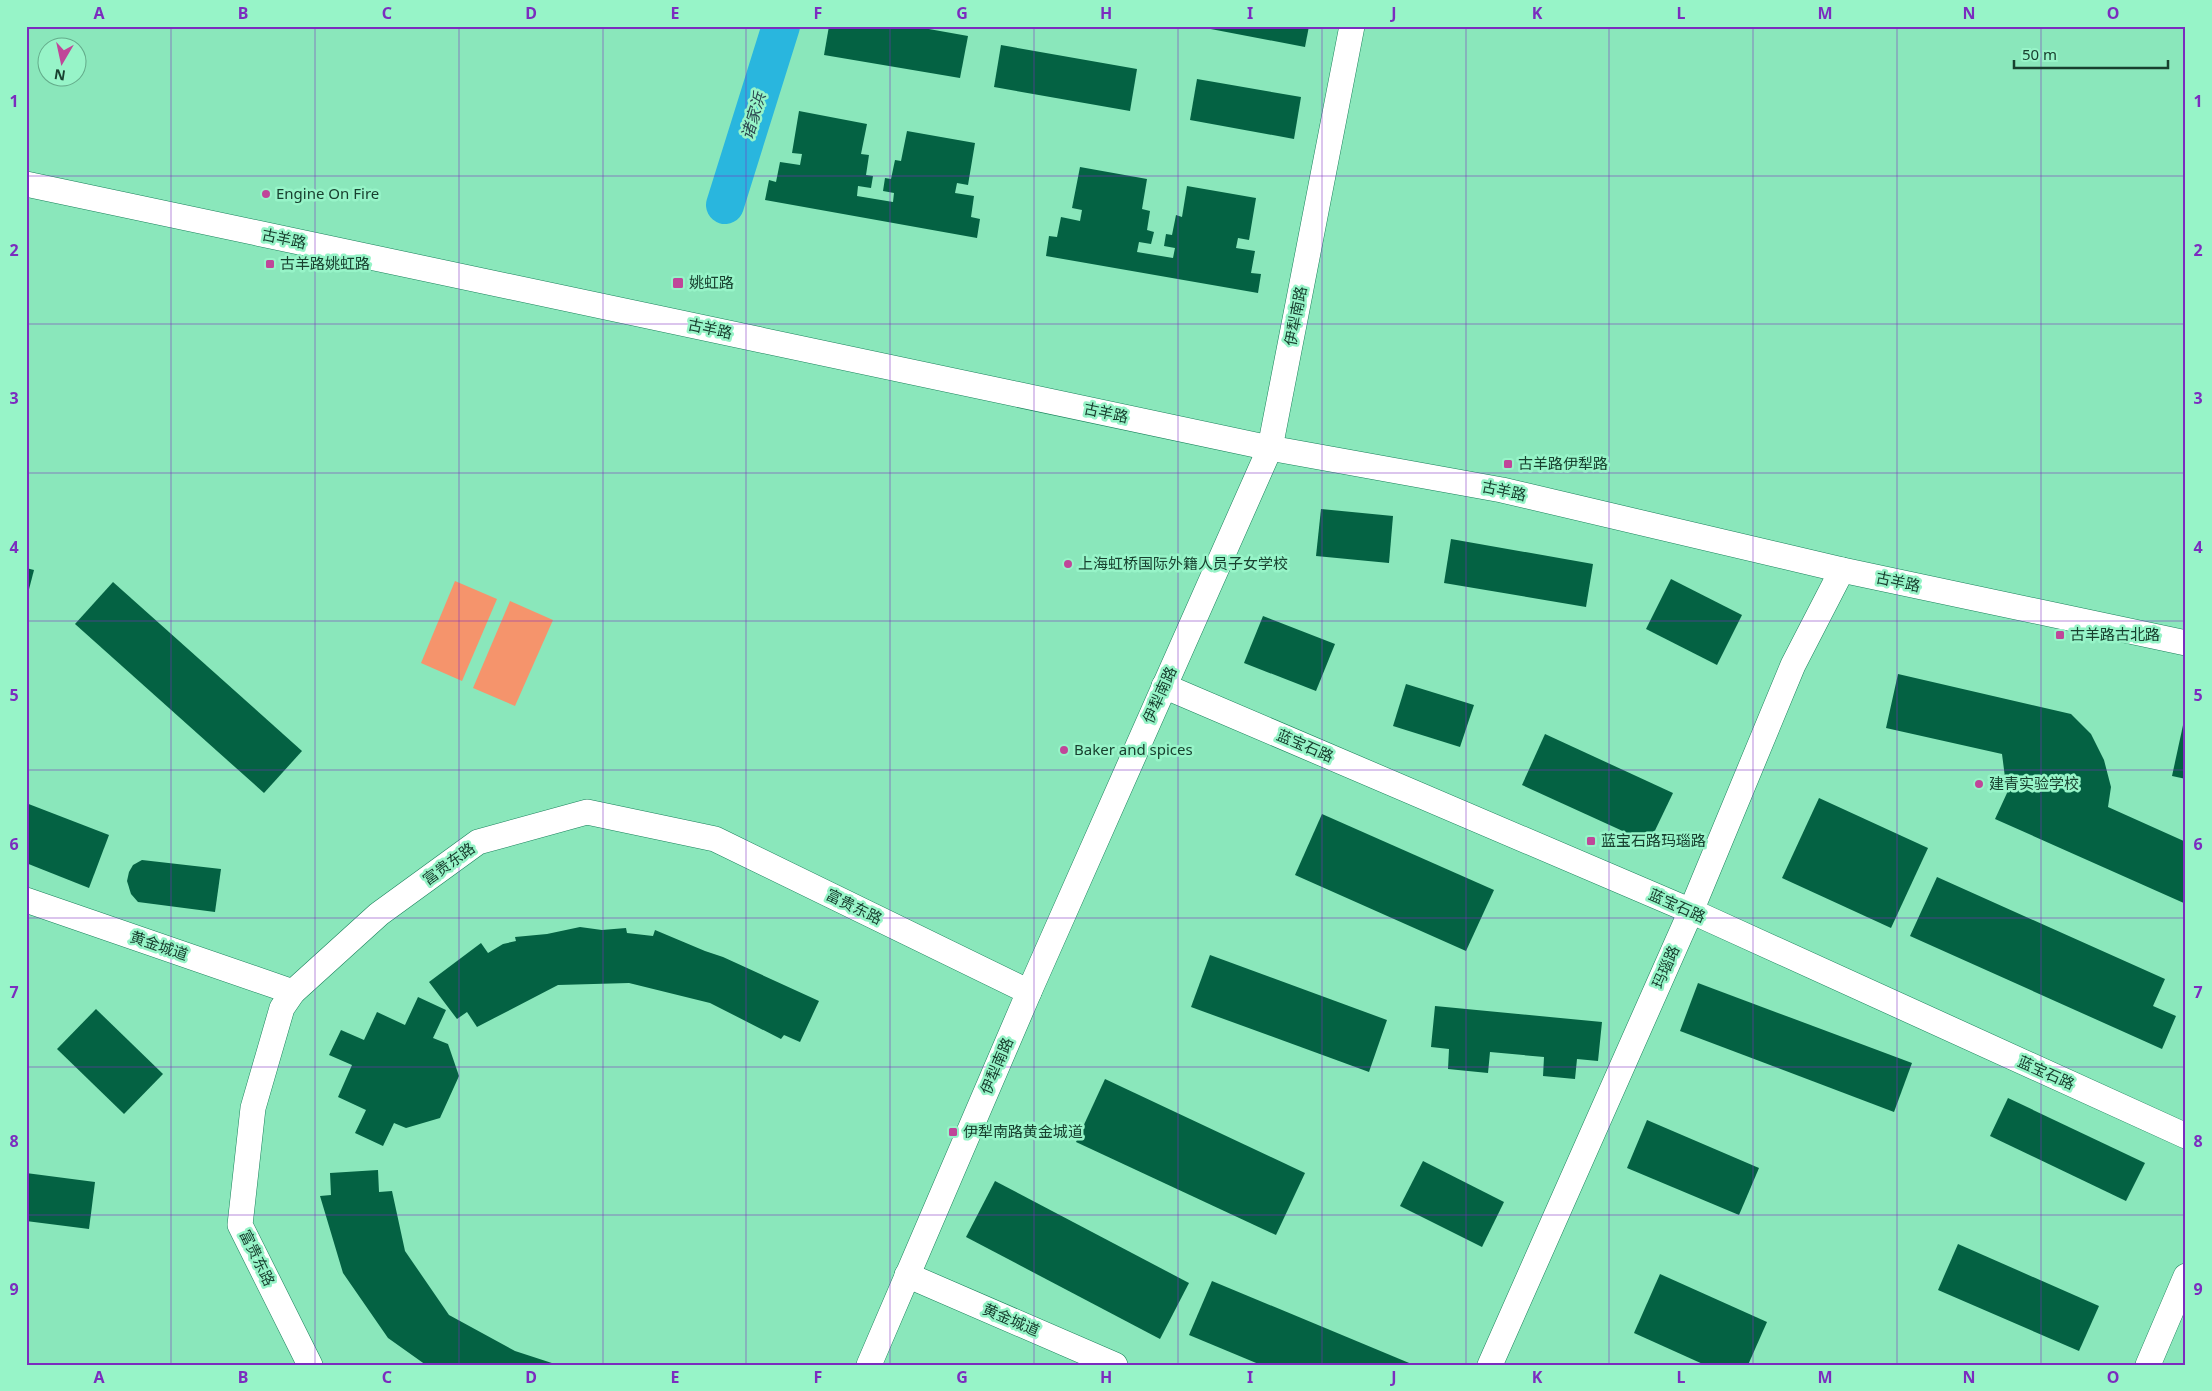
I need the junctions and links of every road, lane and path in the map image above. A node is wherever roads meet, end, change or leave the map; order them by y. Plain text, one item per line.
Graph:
1 (1352, 26) edge
2 (26, 184) edge
3 (1270, 448) junction
4 (1842, 570) junction
5 (2186, 643) edge
6 (1164, 686) junction
7 (26, 900) edge
8 (1691, 911) junction
9 (293, 992) junction
10 (1029, 992) junction
11 (2186, 1136) edge
12 (907, 1275) junction
13 (2186, 1276) edge
14 (310, 1365) edge
15 (869, 1365) edge
16 (1115, 1365) edge
17 (1490, 1365) edge
18 (2148, 1365) edge

1 - 3 street, 伊犁南路
2 - 3 street, 古羊路
3 - 4 street, 古羊路
3 - 6 street, 伊犁南路
4 - 5 street, 古羊路
4 - 8 street, 玛瑙路
6 - 8 street, 蓝宝石路
6 - 10 street, 伊犁南路
7 - 9 street, 黄金城道
8 - 11 street, 蓝宝石路
8 - 17 street, 玛瑙路
9 - 10 street, 富贵东路
9 - 14 street, 富贵东路
10 - 12 street, 伊犁南路
12 - 15 street, 伊犁南路
12 - 16 street, 黄金城道
13 - 18 street

